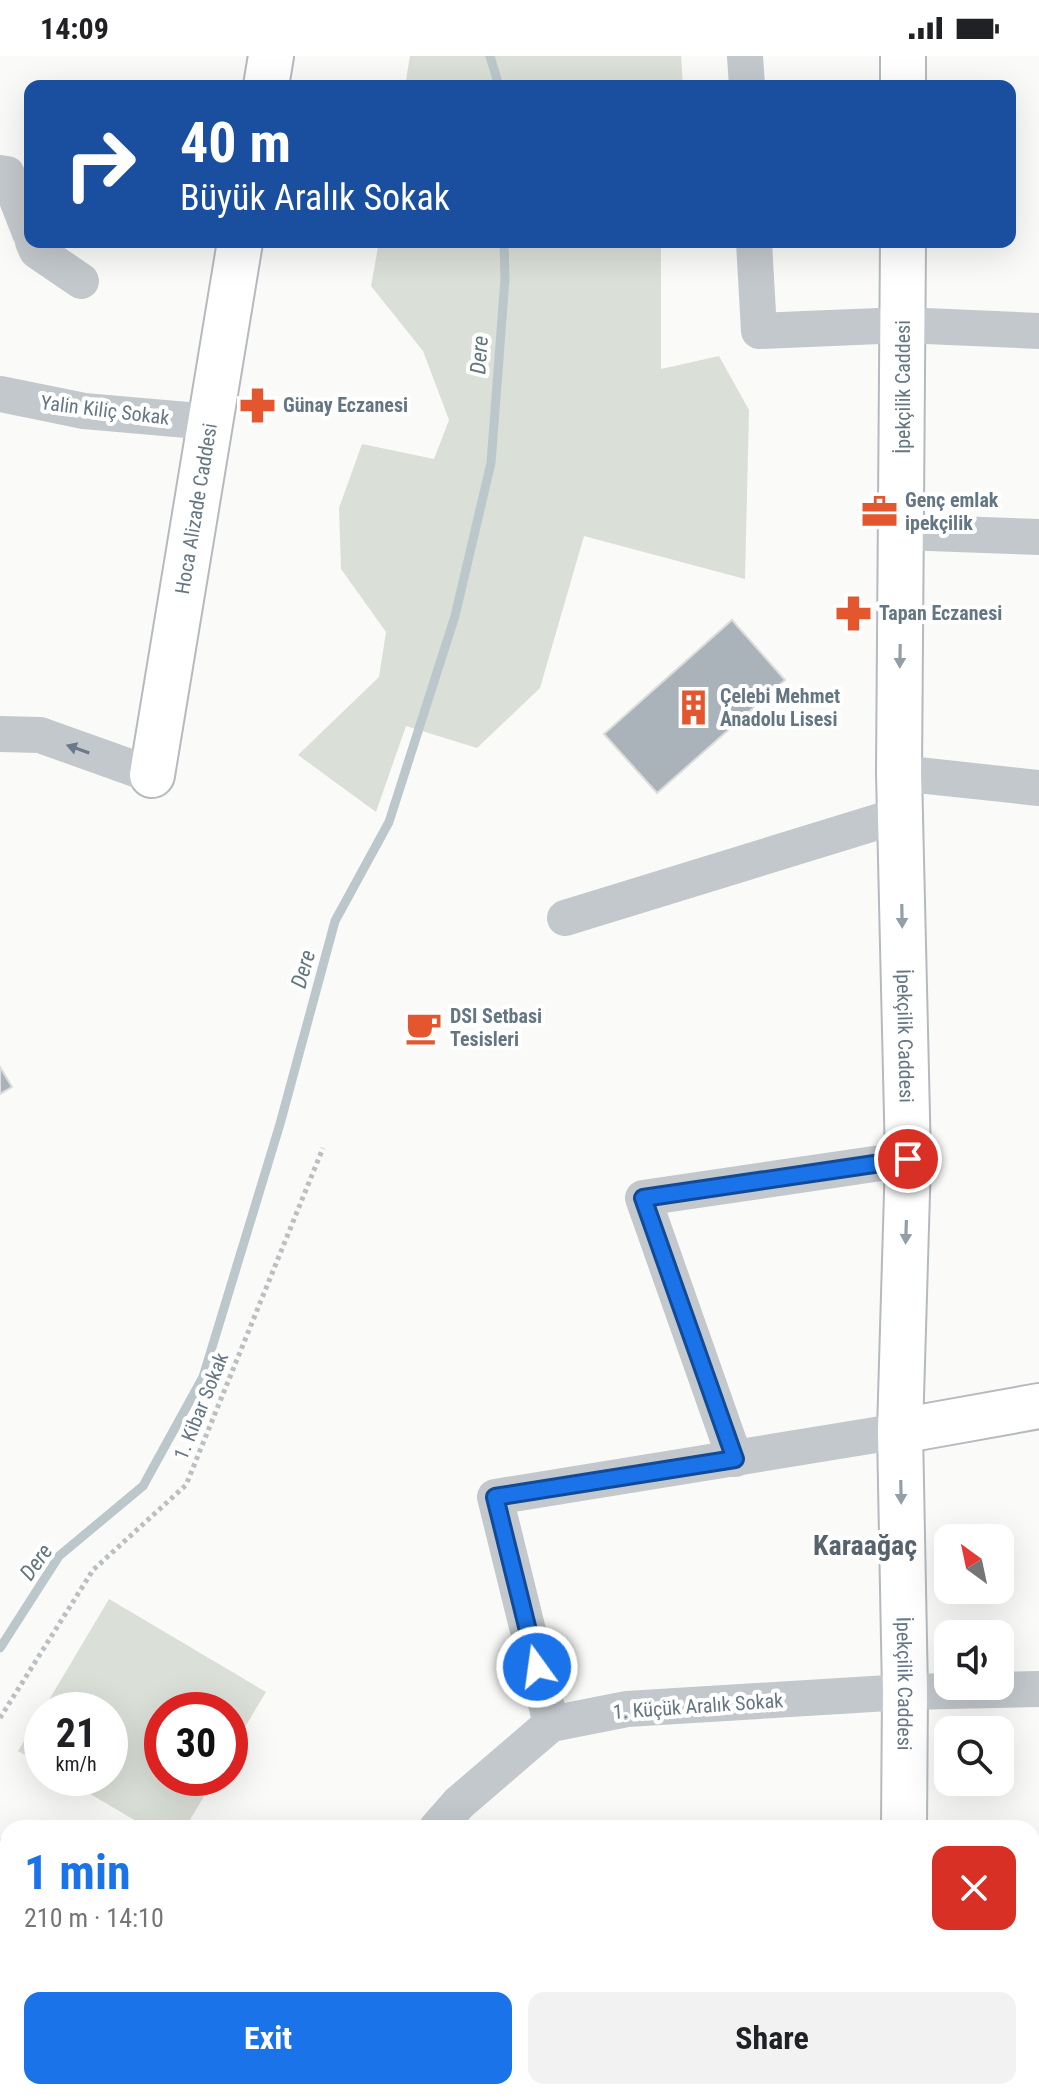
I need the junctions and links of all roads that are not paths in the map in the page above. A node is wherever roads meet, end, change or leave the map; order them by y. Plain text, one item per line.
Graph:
1 (271, 56) edge
2 (745, 56) edge
3 (903, 56) edge
4 (267, 80) edge
5 (747, 80) edge
6 (903, 80) edge
7 (0, 173) edge
8 (24, 218) edge
9 (36, 248) edge
10 (239, 248) edge
11 (754, 248) edge
12 (903, 248) edge
13 (81, 281) dead end
14 (903, 325) junction
15 (1039, 331) edge
16 (0, 394) edge
17 (210, 422) junction
18 (902, 532) junction
19 (1039, 537) edge
20 (0, 734) edge
21 (152, 775) joint
22 (1039, 788) edge
23 (899, 794) junction
24 (565, 918) dead end
25 (908, 1159) junction
26 (1039, 1406) edge
27 (900, 1431) junction
28 (735, 1459) junction
29 (1039, 1689) edge
30 (905, 1692) junction
31 (551, 1724) junction
32 (444, 1820) edge
33 (899, 1820) edge

1 - 4 main road
2 - 5 street
3 - 6 main road
7 - 8 street
9 - 13 street
10 - 17 main road, Hoca Alizade Caddesi
11 - 14 street
12 - 14 main road, İpekçilik Caddesi
14 - 15 street
14 - 18 main road, İpekçilik Caddesi
16 - 17 street, Yalin Kiliç Sokak
17 - 21 main road, Hoca Alizade Caddesi
18 - 19 street
18 -> 23 main road, İpekçilik Caddesi
21 -> 20 street
22 - 23 street
23 - 24 street
23 -> 25 main road, İpekçilik Caddesi
25 -> 27 main road, İpekçilik Caddesi
25 - 28 street
26 - 27 main road
27 - 28 street
27 -> 30 main road, İpekçilik Caddesi
28 - 31 street
29 - 30 street, 1. Küçük Aralık Sokak
30 - 31 street, 1. Küçük Aralık Sokak
30 - 33 main road, İpekçilik Caddesi
31 - 32 street, 1. Küçük Aralık Sokak

